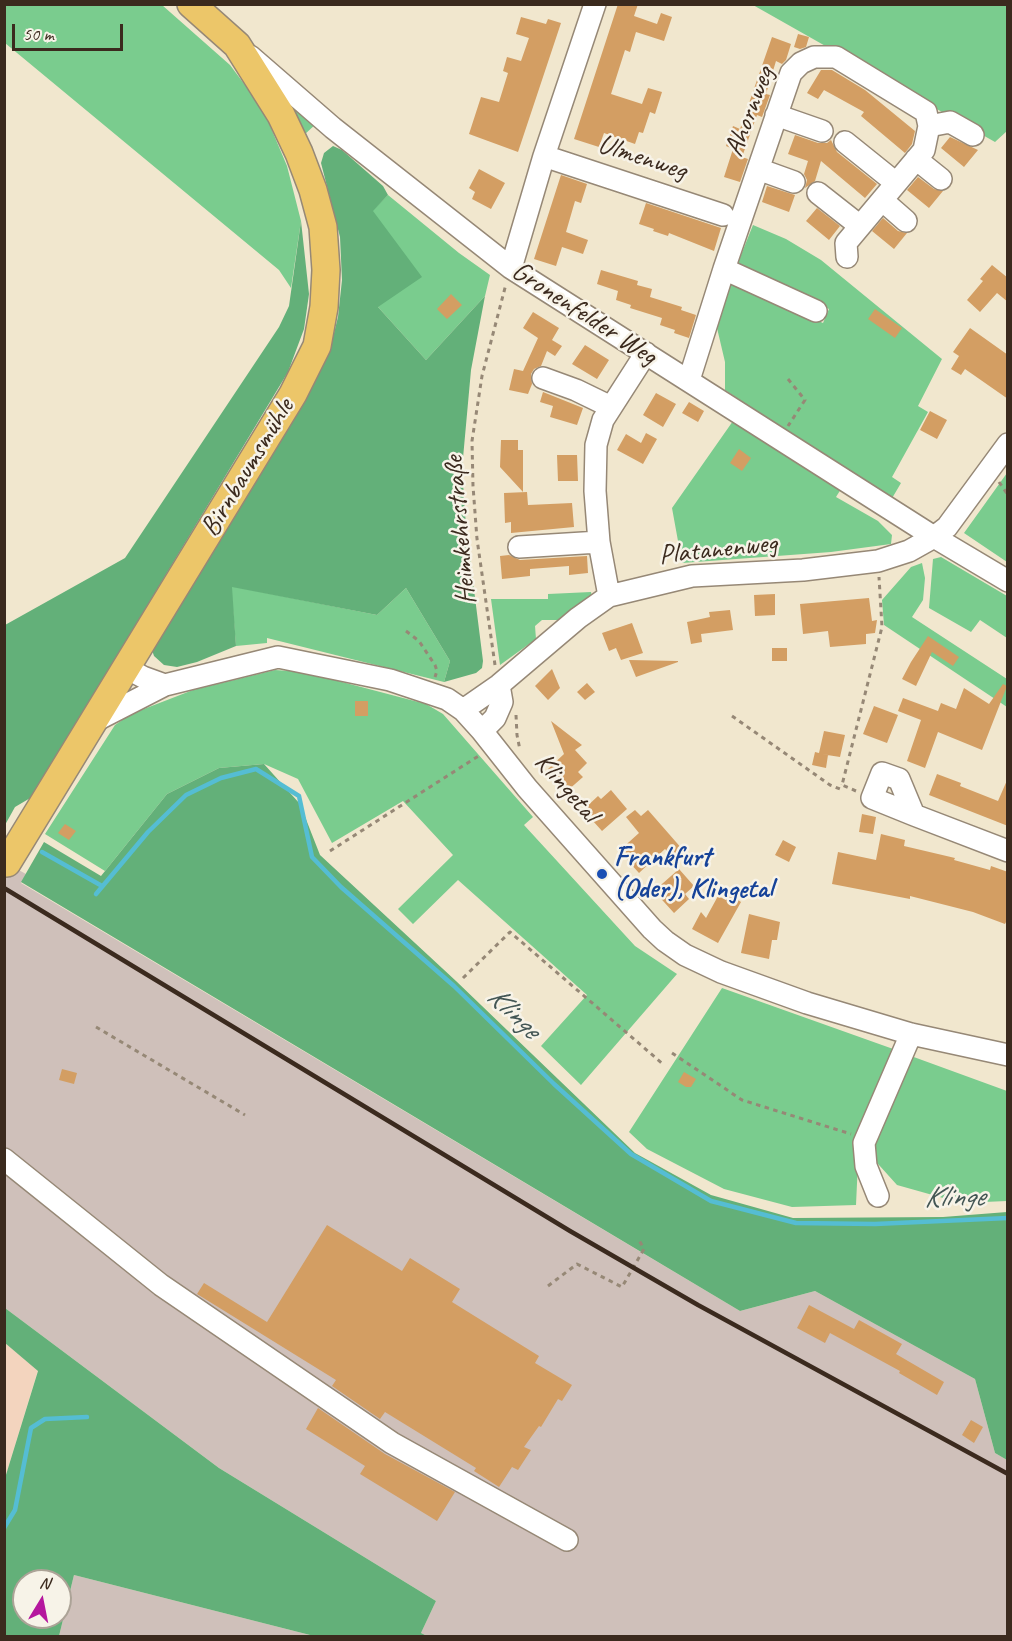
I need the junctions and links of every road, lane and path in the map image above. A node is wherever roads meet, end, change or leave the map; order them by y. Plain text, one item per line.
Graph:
1 (191, 4) edge
2 (595, 4) edge
3 (237, 45) junction
4 (776, 116) junction
5 (929, 126) junction
6 (822, 131) dead end
7 (973, 135) dead end
8 (845, 142) dead end
9 (544, 156) junction
10 (916, 159) junction
11 (758, 169) junction
12 (941, 180) dead end
13 (794, 182) dead end
14 (896, 183) junction
15 (818, 193) dead end
16 (882, 200) junction
17 (723, 215) dead end
18 (906, 221) dead end
19 (860, 226) junction
20 (847, 257) dead end
21 (511, 268) junction
22 (724, 269) junction
23 (816, 311) dead end
24 (645, 353) junction
25 (543, 378) dead end
26 (788, 379) dead end
27 (689, 380) junction
28 (611, 407) junction
29 (780, 438) junction
30 (1008, 444) edge
31 (934, 537) junction
32 (599, 542) junction
33 (519, 547) dead end
34 (878, 561) junction
35 (1008, 581) edge
36 (609, 596) junction
37 (406, 631) dead end
38 (126, 668) junction
39 (499, 685) junction
40 (165, 686) junction
41 (429, 693) junction
42 (517, 705) dead end
43 (463, 710) junction
44 (732, 716) dead end
45 (93, 722) junction
46 (488, 738) junction
47 (521, 754) dead end
48 (842, 785) junction
49 (872, 798) joint
50 (330, 851) dead end
51 (1008, 851) edge
52 (7, 863) dead end
53 (463, 978) dead end
54 (96, 1027) dead end
55 (911, 1034) junction
56 (672, 1053) dead end
57 (1008, 1055) edge
58 (664, 1065) dead end
59 (245, 1114) dead end
60 (866, 1138) junction
61 (4, 1159) edge
62 (878, 1196) dead end
63 (639, 1240) dead end
64 (548, 1286) dead end
65 (567, 1540) dead end

1 - 3 main road, Gronenfelder Weg
2 - 9 street
3 - 21 street, Gronenfelder Weg
3 - 38 main road, Birnbaumsmühle
4 - 5 street, Ahornweg
4 - 6 street
4 - 11 street, Ahornweg
5 - 7 street
5 - 10 street
8 - 14 street
9 - 17 street, Ulmenweg
9 - 21 street
10 - 12 street
10 - 14 street
11 - 13 street
11 - 22 street, Ahornweg
14 - 16 street
15 - 19 street
16 - 18 street
16 - 19 street
19 - 20 street
21 - 24 street, Gronenfelder Weg
21 - 39 path, Heimkehrstraße
22 - 23 street
22 - 27 street, Ahornweg
24 - 27 street, Gronenfelder Weg
24 - 28 street
25 - 28 street
26 - 29 path
27 - 29 street, Gronenfelder Weg
28 - 32 street
29 - 31 street, Gronenfelder Weg
30 - 31 street, Platanenweg
31 - 34 street, Platanenweg
31 - 35 street, Gronenfelder Weg
32 - 33 street
32 - 36 street
34 - 36 street, Platanenweg
34 - 48 path
36 - 39 street, Platanenweg
37 - 41 path
38 - 40 street
38 - 45 main road, Birnbaumsmühle
39 - 43 street, Platanenweg
39 - 46 street
40 - 41 street, Klingetal
40 - 45 street, Klingetal
41 - 43 street, Klingetal
42 - 47 path
43 - 46 street, Klingetal
44 - 48 path
45 - 52 main road, Birnbaumsmühle
46 - 50 path
46 - 55 street, Klingetal
48 - 49 path
49 - 51 street
53 - 58 path
54 - 59 path
55 - 57 street, Klingetal
55 - 60 street
56 - 60 path
60 - 62 street
61 - 65 street
63 - 64 path

